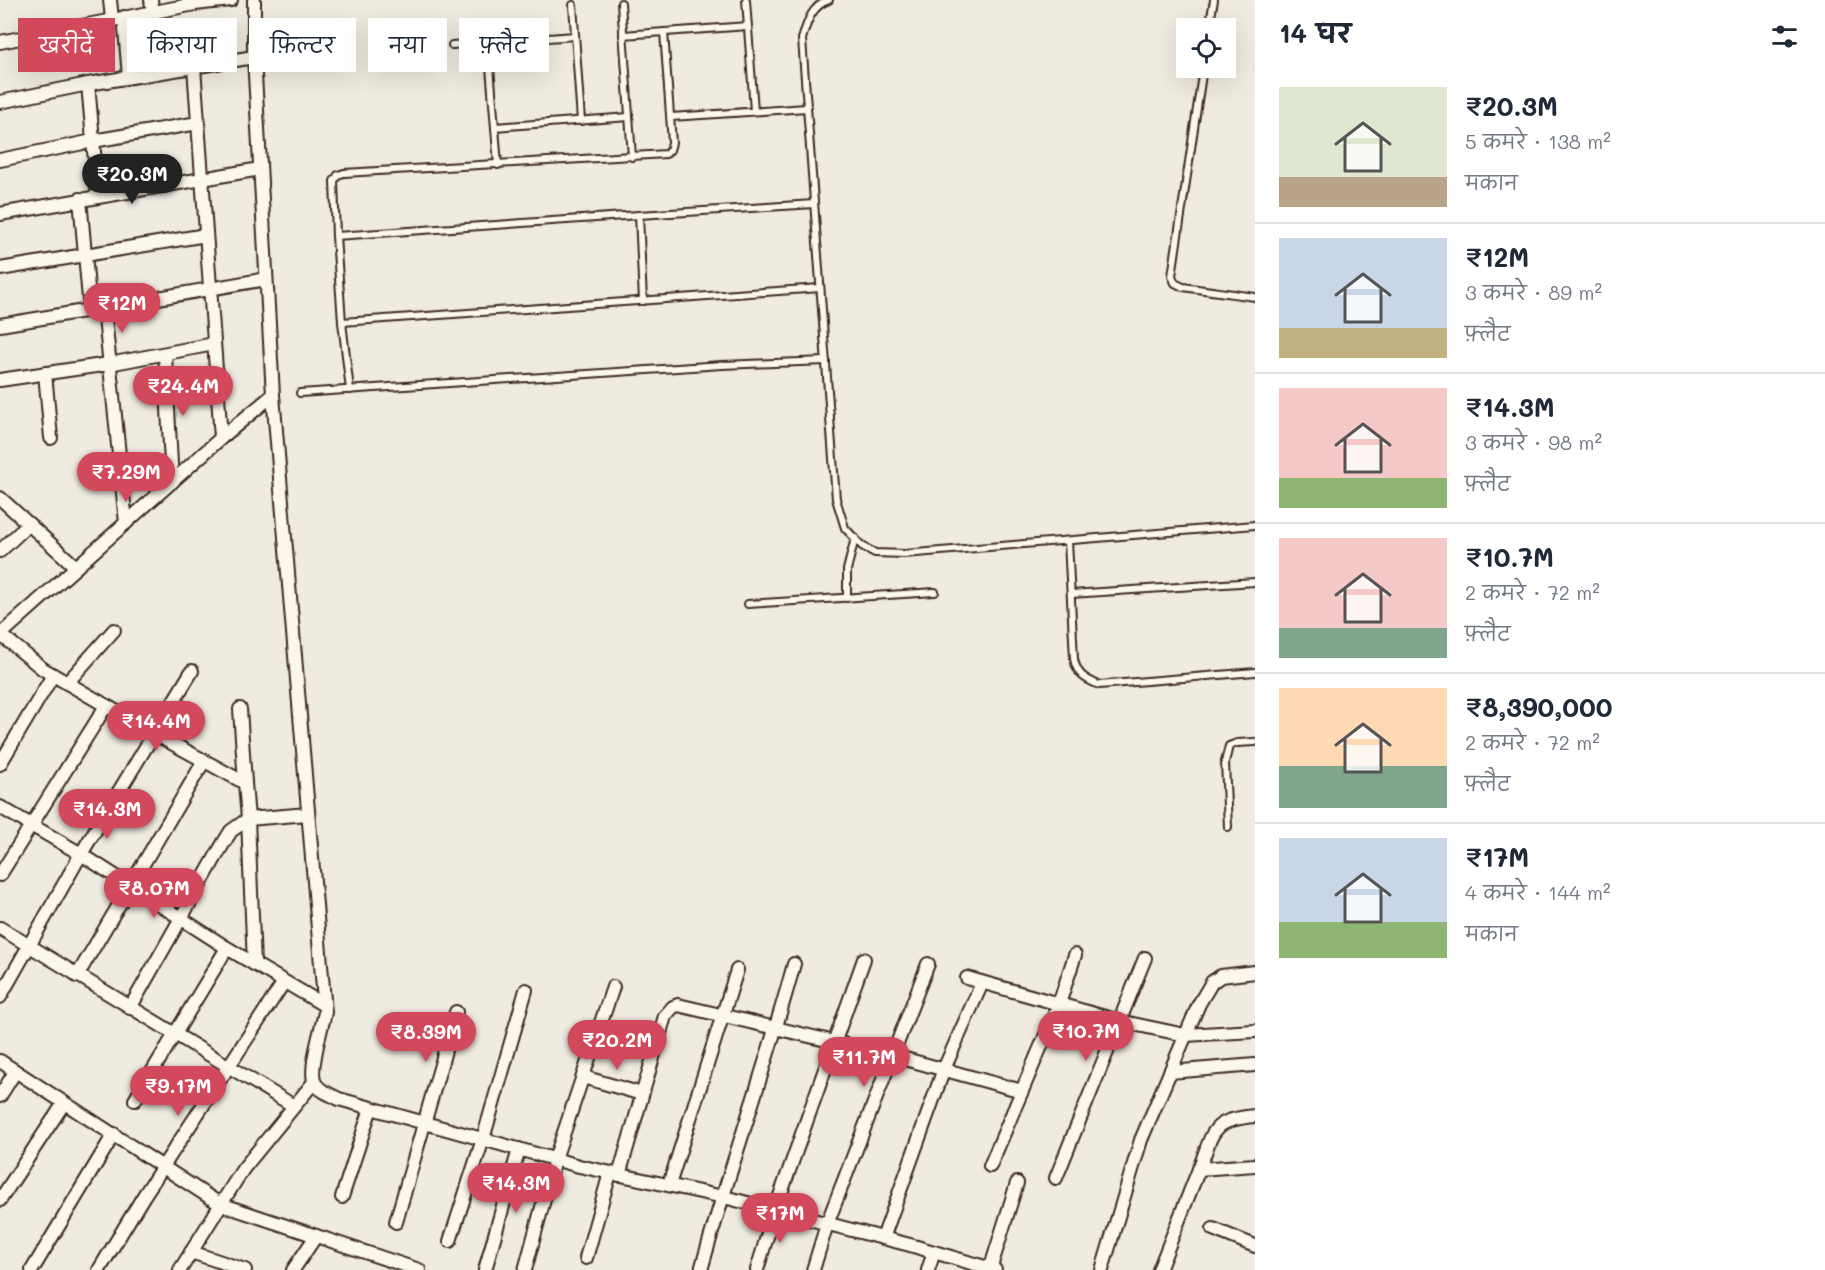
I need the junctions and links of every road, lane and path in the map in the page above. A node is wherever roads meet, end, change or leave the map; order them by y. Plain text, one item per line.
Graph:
1 (110, 0) edge
2 (231, 0) edge
3 (254, 0) edge
4 (746, 0) edge
5 (829, 0) edge
6 (1214, 0) edge
7 (195, 2) edge
8 (621, 3) dead end
9 (573, 5) dead end
10 (152, 6) edge
11 (118, 18) junction
12 (254, 18) edge
13 (1211, 18) edge
14 (748, 26) junction
15 (664, 32) junction
16 (623, 35) junction
17 (575, 36) junction
18 (549, 38) edge
19 (0, 42) edge
20 (459, 44) edge
21 (452, 45) dead end
22 (164, 72) edge
23 (194, 72) edge
24 (255, 72) edge
25 (490, 72) edge
26 (129, 78) junction
27 (1202, 78) edge
28 (88, 84) junction
29 (0, 102) edge
30 (807, 108) junction
31 (754, 111) junction
32 (630, 117) junction
33 (671, 117) junction
34 (581, 121) junction
35 (198, 123) junction
36 (495, 127) junction
37 (93, 141) junction
38 (633, 157) junction
39 (0, 160) edge
40 (498, 165) junction
41 (261, 169) junction
42 (202, 178) junction
43 (98, 196) junction
44 (80, 199) junction
45 (814, 204) junction
46 (0, 214) edge
47 (639, 214) junction
48 (206, 235) junction
49 (336, 236) junction
50 (85, 255) junction
51 (0, 269) edge
52 (266, 279) junction
53 (820, 288) junction
54 (210, 289) junction
55 (1255, 297) edge
56 (643, 301) junction
57 (104, 308) junction
58 (90, 310) junction
59 (342, 322) junction
60 (0, 325) edge
61 (214, 344) junction
62 (165, 354) junction
63 (825, 362) junction
64 (109, 364) junction
65 (45, 373) junction
66 (0, 380) edge
67 (350, 390) junction
68 (300, 393) dead end
69 (273, 395) junction
70 (51, 438) dead end
71 (221, 438) junction
72 (172, 482) junction
73 (0, 498) edge
74 (126, 523) junction
75 (29, 524) junction
76 (1255, 525) edge
77 (855, 538) junction
78 (1068, 540) junction
79 (0, 551) edge
80 (76, 567) junction
81 (1255, 582) edge
82 (935, 592) dead end
83 (1071, 594) junction
84 (847, 598) junction
85 (748, 604) dead end
86 (114, 630) dead end
87 (0, 634) edge
88 (192, 671) dead end
89 (1255, 672) edge
90 (53, 675) junction
91 (67, 683) junction
92 (106, 706) junction
93 (240, 709) dead end
94 (155, 734) junction
95 (1255, 742) edge
96 (204, 761) junction
97 (0, 764) edge
98 (245, 783) junction
99 (0, 807) edge
100 (308, 814) junction
101 (248, 819) junction
102 (32, 826) junction
103 (1228, 827) dead end
104 (81, 854) junction
105 (0, 875) edge
106 (131, 886) junction
107 (182, 919) junction
108 (0, 928) edge
109 (29, 946) junction
110 (227, 948) junction
111 (1075, 955) dead end
112 (1145, 958) dead end
113 (864, 959) dead end
114 (254, 964) junction
115 (794, 964) dead end
116 (928, 964) dead end
117 (737, 970) dead end
118 (1255, 972) edge
119 (77, 976) junction
120 (967, 978) dead end
121 (284, 982) junction
122 (982, 983) junction
123 (613, 987) dead end
124 (526, 990) dead end
125 (0, 997) edge
126 (1059, 1004) junction
127 (324, 1005) junction
128 (130, 1008) junction
129 (456, 1012) dead end
130 (723, 1016) junction
131 (1119, 1021) junction
132 (777, 1028) junction
133 (1255, 1031) edge
134 (176, 1035) junction
135 (1185, 1035) junction
136 (834, 1042) junction
137 (894, 1056) junction
138 (0, 1061) edge
139 (1255, 1065) edge
140 (228, 1067) junction
141 (944, 1070) junction
142 (15, 1072) junction
143 (1170, 1072) junction
144 (583, 1077) junction
145 (314, 1082) junction
146 (1022, 1091) junction
147 (642, 1094) junction
148 (0, 1096) edge
149 (135, 1100) dead end
150 (64, 1103) junction
151 (294, 1106) junction
152 (371, 1108) junction
153 (1255, 1116) edge
154 (424, 1123) junction
155 (114, 1134) junction
156 (483, 1139) junction
157 (519, 1149) junction
158 (555, 1159) junction
159 (1255, 1165) edge
160 (163, 1166) junction
161 (990, 1167) dead end
162 (1199, 1169) junction
163 (615, 1174) junction
164 (1056, 1178) dead end
165 (1017, 1183) dead end
166 (669, 1185) junction
167 (722, 1196) junction
168 (342, 1197) dead end
169 (0, 1200) edge
170 (220, 1204) junction
171 (775, 1210) junction
172 (396, 1222) dead end
173 (827, 1224) junction
174 (1213, 1229) dead end
175 (316, 1236) junction
176 (884, 1238) junction
177 (450, 1241) dead end
178 (1255, 1245) edge
179 (191, 1252) junction
180 (934, 1252) junction
181 (586, 1258) dead end
182 (32, 1270) edge
183 (99, 1270) edge
184 (180, 1270) edge
185 (244, 1270) edge
186 (293, 1270) edge
187 (419, 1270) edge
188 (485, 1270) edge
189 (525, 1270) edge
190 (701, 1270) edge
191 (757, 1270) edge
192 (813, 1270) edge
193 (928, 1270) edge
194 (992, 1270) edge
195 (1102, 1270) edge
196 (1159, 1270) edge

1 - 11 street
2 - 7 street
3 - 12 street
4 - 14 lane
5 - 30 lane
6 - 13 lane
7 - 10 street
8 - 16 lane
9 - 17 lane
10 - 11 street
11 - 19 street
11 - 26 street
14 - 15 lane
14 - 31 lane
15 - 16 lane
15 - 33 lane
16 - 32 lane
17 - 18 lane
17 - 34 lane
20 - 21 lane
22 - 26 street
23 - 35 street
24 - 41 street
25 - 36 lane
26 - 28 street
27 - 55 lane
28 - 29 street
28 - 37 street
30 - 31 lane
30 - 45 lane
31 - 33 lane
32 - 34 lane
32 - 38 lane
33 - 38 lane
34 - 36 lane
35 - 37 street
35 - 42 street
36 - 40 lane
37 - 39 street
37 - 43 street
38 - 40 lane
40 - 49 lane
41 - 42 street
41 - 52 street
42 - 43 street
42 - 48 street
43 - 44 street
44 - 46 street
44 - 50 street
45 - 47 lane
45 - 53 lane
47 - 49 lane
47 - 56 lane
48 - 50 street
48 - 54 street
49 - 59 lane
50 - 51 street
50 - 58 street
52 - 54 street
52 - 69 street
53 - 56 lane
53 - 63 lane
54 - 57 street
54 - 61 street
56 - 59 lane
57 - 58 street
57 - 64 street
58 - 60 street
59 - 67 lane
61 - 62 street
61 - 71 street
62 - 64 street
62 - 72 street
63 - 67 lane
63 - 77 lane
64 - 65 street
64 - 74 street
65 - 66 street
65 - 70 street
67 - 68 lane
69 - 71 street
69 - 100 street
71 - 72 street
72 - 74 street
73 - 75 street
74 - 80 street
75 - 79 street
75 - 80 street
76 - 78 lane
77 - 78 lane
77 - 84 lane
78 - 83 lane
80 - 87 street
81 - 83 lane
82 - 84 lane
83 - 89 lane
84 - 85 lane
86 - 91 street
87 - 90 street
88 - 94 street
90 - 91 street
90 - 97 street
91 - 92 street
92 - 94 street
92 - 102 street
93 - 98 street
94 - 96 street
94 - 104 street
95 - 103 lane
96 - 98 street
96 - 106 street
98 - 101 street
99 - 102 street
100 - 101 street
100 - 127 street
101 - 107 street
101 - 114 street
102 - 104 street
102 - 105 street
104 - 106 street
104 - 109 street
106 - 107 street
106 - 119 street
107 - 110 street
107 - 128 street
108 - 109 street
109 - 119 street
109 - 125 street
110 - 114 street
110 - 134 street
111 - 126 street
112 - 131 street
113 - 136 street
114 - 121 street
115 - 132 street
116 - 137 street
117 - 130 street
118 - 135 street
119 - 128 street
120 - 122 street
121 - 127 street
121 - 140 street
122 - 126 street
122 - 141 street
123 - 144 street
124 - 156 street
126 - 131 street
126 - 146 street
127 - 145 street
128 - 134 street
129 - 154 street
130 - 132 street
130 - 147 street
130 - 166 street
131 - 135 street
131 - 164 street
132 - 136 street
132 - 167 street
133 - 135 street
134 - 140 street
134 - 149 street
135 - 143 street
136 - 137 street
136 - 171 street
137 - 141 street
137 - 173 street
138 - 142 street
139 - 143 street
140 - 151 street
140 - 160 street
141 - 146 street
141 - 176 street
142 - 148 street
142 - 150 street
143 - 195 street
144 - 147 street
144 - 158 street
145 - 151 street
145 - 152 street
146 - 161 street
147 - 163 street
150 - 155 street
150 - 169 street
151 - 170 street
152 - 154 street
152 - 168 street
153 - 162 street
154 - 156 street
154 - 172 street
155 - 160 street
155 - 182 street
156 - 157 street
156 - 177 street
157 - 158 street
157 - 188 street
158 - 163 street
158 - 189 street
159 - 162 street
160 - 170 street
160 - 183 street
162 - 196 street
163 - 166 street
163 - 181 street
165 - 194 street
166 - 167 street
167 - 171 street
167 - 190 street
170 - 175 street
170 - 179 street
171 - 173 street
171 - 191 street
173 - 176 street
173 - 192 street
174 - 178 street
175 - 186 street
175 - 187 street
176 - 180 street
179 - 184 street
179 - 185 street
180 - 193 street
180 - 194 street

